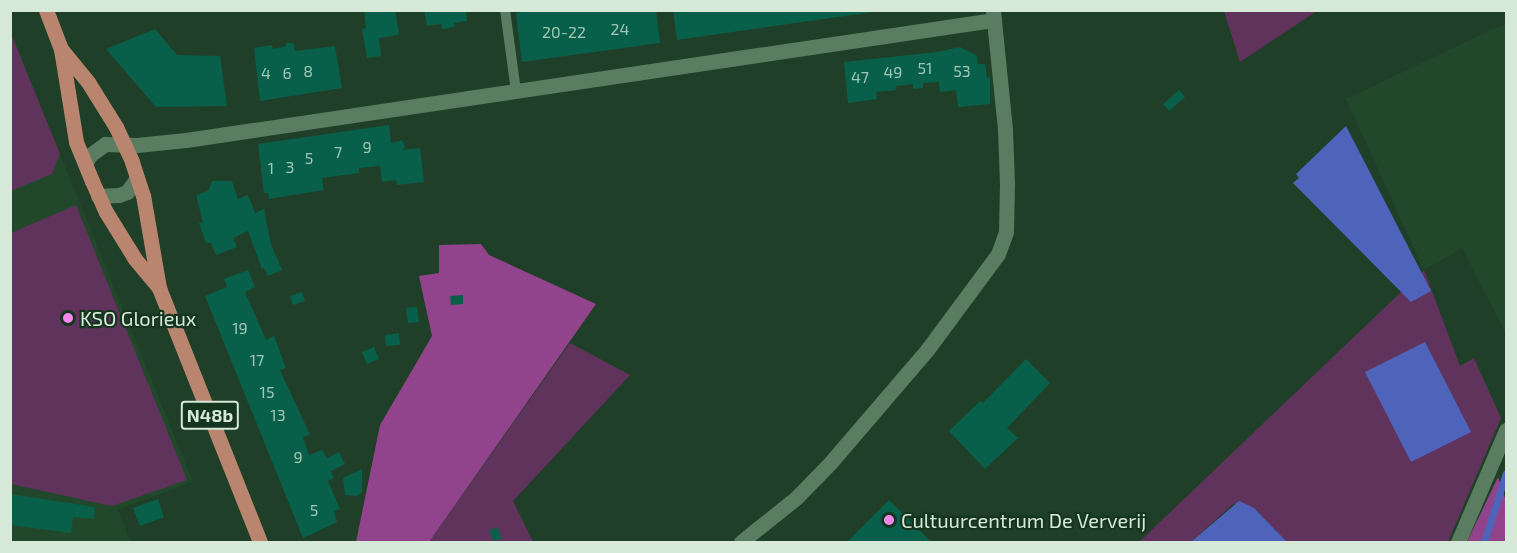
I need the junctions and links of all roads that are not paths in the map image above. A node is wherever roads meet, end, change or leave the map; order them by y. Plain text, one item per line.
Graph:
1 (46, 10) edge
2 (505, 10) edge
3 (993, 15) edge
4 (62, 49) junction
5 (516, 91) junction
6 (124, 144) junction
7 (85, 164) junction
8 (137, 178) junction
9 (98, 196) junction
10 (159, 288) junction
11 (1506, 430) edge
12 (260, 543) edge
13 (741, 543) edge
14 (1458, 543) edge

1 - 4 main road, N48b
2 - 5 lane
3 - 5 street
3 - 13 street
4 - 6 main road, N48b
4 - 7 main road, N48b
5 - 6 street
6 - 7 street
6 - 8 main road, N48b
7 - 9 main road, N48b
8 - 9 street
8 - 10 main road, N48b
9 - 10 main road, N48b
10 - 12 main road, N48b
11 - 14 street

